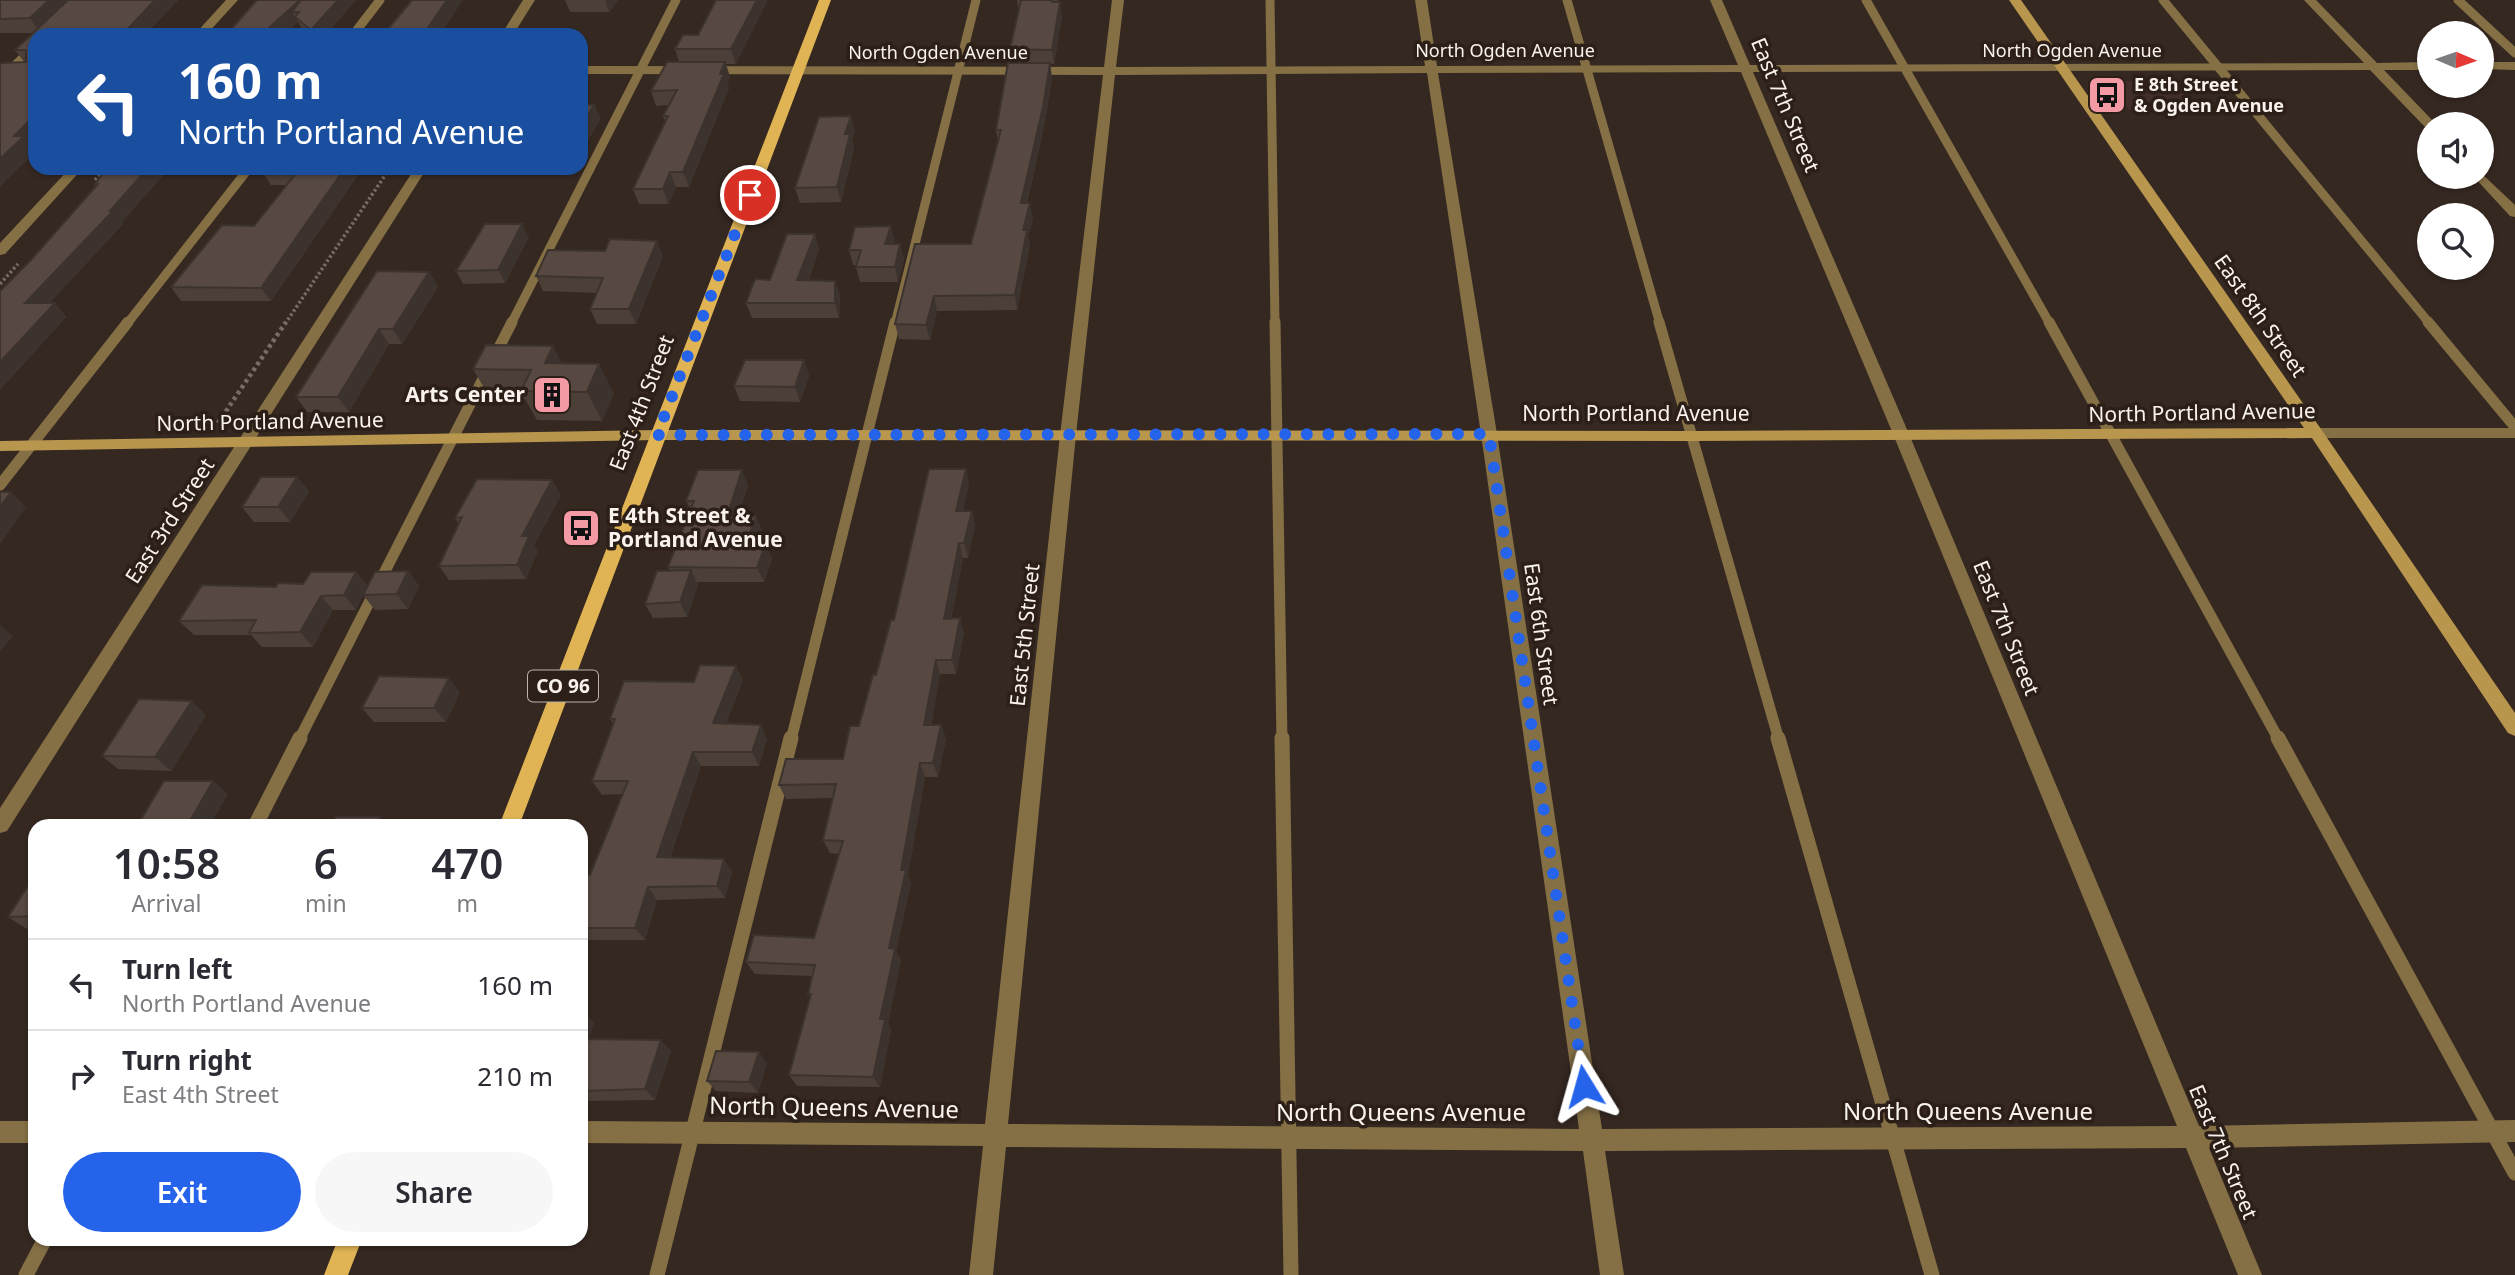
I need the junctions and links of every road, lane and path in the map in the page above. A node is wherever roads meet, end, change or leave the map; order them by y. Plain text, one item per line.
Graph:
1 (232, 0) edge
2 (380, 0) edge
3 (529, 0) edge
4 (676, 0) edge
5 (825, 0) edge
6 (976, 0) edge
7 (1118, 0) edge
8 (1270, 0) edge
9 (1421, 0) edge
10 (1567, 0) edge
11 (1716, 0) edge
12 (1866, 0) edge
13 (2015, 0) edge
14 (2163, 0) edge
15 (2310, 0) edge
16 (2458, 0) edge
17 (206, 28) edge
18 (358, 28) edge
19 (511, 28) edge
20 (28, 53) edge
21 (2515, 53) edge
22 (2372, 66) junction
23 (2417, 66) edge
24 (2494, 66) edge
25 (2515, 66) edge
26 (2218, 67) junction
27 (1432, 68) junction
28 (1586, 68) junction
29 (1745, 68) junction
30 (1903, 68) junction
31 (1272, 69) junction
32 (2062, 69) junction
33 (588, 70) edge
34 (639, 70) junction
35 (799, 70) junction
36 (960, 70) junction
37 (1108, 71) junction
38 (8, 74) edge
39 (2417, 112) edge
40 (588, 171) edge
41 (71, 175) edge
42 (243, 175) edge
43 (385, 175) edge
44 (417, 175) edge
45 (586, 175) edge
46 (2492, 189) edge
47 (2515, 213) edge
48 (0, 251) edge
49 (218, 423) dead end
50 (2515, 427) edge
51 (2316, 433) junction
52 (2515, 433) edge
53 (1278, 434) junction
54 (1489, 434) junction
55 (1901, 434) junction
56 (657, 435) junction
57 (1068, 435) junction
58 (866, 436) junction
59 (1692, 436) junction
60 (2114, 436) junction
61 (452, 440) junction
62 (245, 443) junction
63 (0, 446) edge
64 (30, 446) junction
65 (0, 485) edge
66 (2515, 728) edge
67 (259, 819) edge
68 (512, 819) edge
69 (0, 825) edge
70 (2492, 1131) junction
71 (2515, 1131) edge
72 (0, 1132) edge
73 (28, 1132) edge
74 (588, 1132) edge
75 (692, 1132) junction
76 (996, 1136) junction
77 (2192, 1137) junction
78 (1288, 1138) junction
79 (1893, 1138) junction
80 (1592, 1140) junction
81 (2515, 1173) edge
82 (41, 1246) edge
83 (347, 1246) edge
84 (26, 1275) edge
85 (336, 1275) edge
86 (657, 1275) edge
87 (981, 1275) edge
88 (1290, 1275) edge
89 (1612, 1275) edge
90 (1933, 1275) edge
91 (2250, 1275) edge

1 - 17 street
2 - 18 lane
3 - 19 street
4 - 34 lane
5 - 35 main road, East 4th Street / CO 96
6 - 36 lane
7 - 37 street, East 5th Street
8 - 31 lane
9 - 27 street, East 6th Street
10 - 28 lane
11 - 29 street, East 7th Street
12 - 30 lane
13 - 32 street, East 8th Street
14 - 26 lane
15 - 22 street
16 - 21 lane
20 - 38 lane
22 - 23 street, North Ogden Avenue
22 - 26 street, North Ogden Avenue
22 - 39 street
24 - 25 street
26 - 32 street, North Ogden Avenue
26 - 50 lane
27 - 28 street, North Ogden Avenue
27 - 31 street, North Ogden Avenue
27 - 54 street, East 6th Street
28 - 29 street, North Ogden Avenue
28 - 59 lane
29 - 30 street, North Ogden Avenue
29 - 55 street, East 7th Street
30 - 32 street, North Ogden Avenue
30 - 60 lane
31 - 37 street, North Ogden Avenue
31 - 53 lane
32 - 51 street, East 8th Street
33 - 34 street, North Ogden Avenue
34 - 35 street, North Ogden Avenue
34 - 40 lane
35 - 36 street, North Ogden Avenue
35 - 56 main road, East 4th Street / CO 96
36 - 37 street, North Ogden Avenue
36 - 58 lane
37 - 57 street, East 5th Street
41 - 48 street
42 - 64 lane
43 - 49 path
44 - 62 street, East 3rd Street
45 - 61 lane
46 - 47 street
51 - 52 street, North Portland Avenue
51 - 60 street, North Portland Avenue
51 - 66 street, East 8th Street
53 - 54 street, North Portland Avenue
53 - 57 street, North Portland Avenue
53 - 78 lane
54 - 59 street, North Portland Avenue
54 - 80 street, East 6th Street
55 - 59 street, North Portland Avenue
55 - 60 street, North Portland Avenue
55 - 77 street, East 7th Street
56 - 58 street, North Portland Avenue
56 - 61 street, North Portland Avenue
56 - 68 main road, East 4th Street / CO 96
57 - 58 street, North Portland Avenue
57 - 76 street, East 5th Street
58 - 75 lane
59 - 79 lane
60 - 70 lane
61 - 62 street, North Portland Avenue
61 - 67 lane
62 - 64 street, North Portland Avenue
62 - 69 street, East 3rd Street
63 - 64 street, North Portland Avenue
64 - 65 lane
70 - 71 street, North Queens Avenue
70 - 77 street, North Queens Avenue
70 - 81 lane
72 - 73 street
74 - 75 street, North Queens Avenue
75 - 76 street, North Queens Avenue
75 - 86 lane
76 - 78 street, North Queens Avenue
76 - 87 street, East 5th Street
77 - 79 street, North Queens Avenue
77 - 91 street, East 7th Street
78 - 80 street, North Queens Avenue
78 - 88 lane
79 - 80 street, North Queens Avenue
79 - 90 lane
80 - 89 street, East 6th Street
82 - 84 lane
83 - 85 main road

